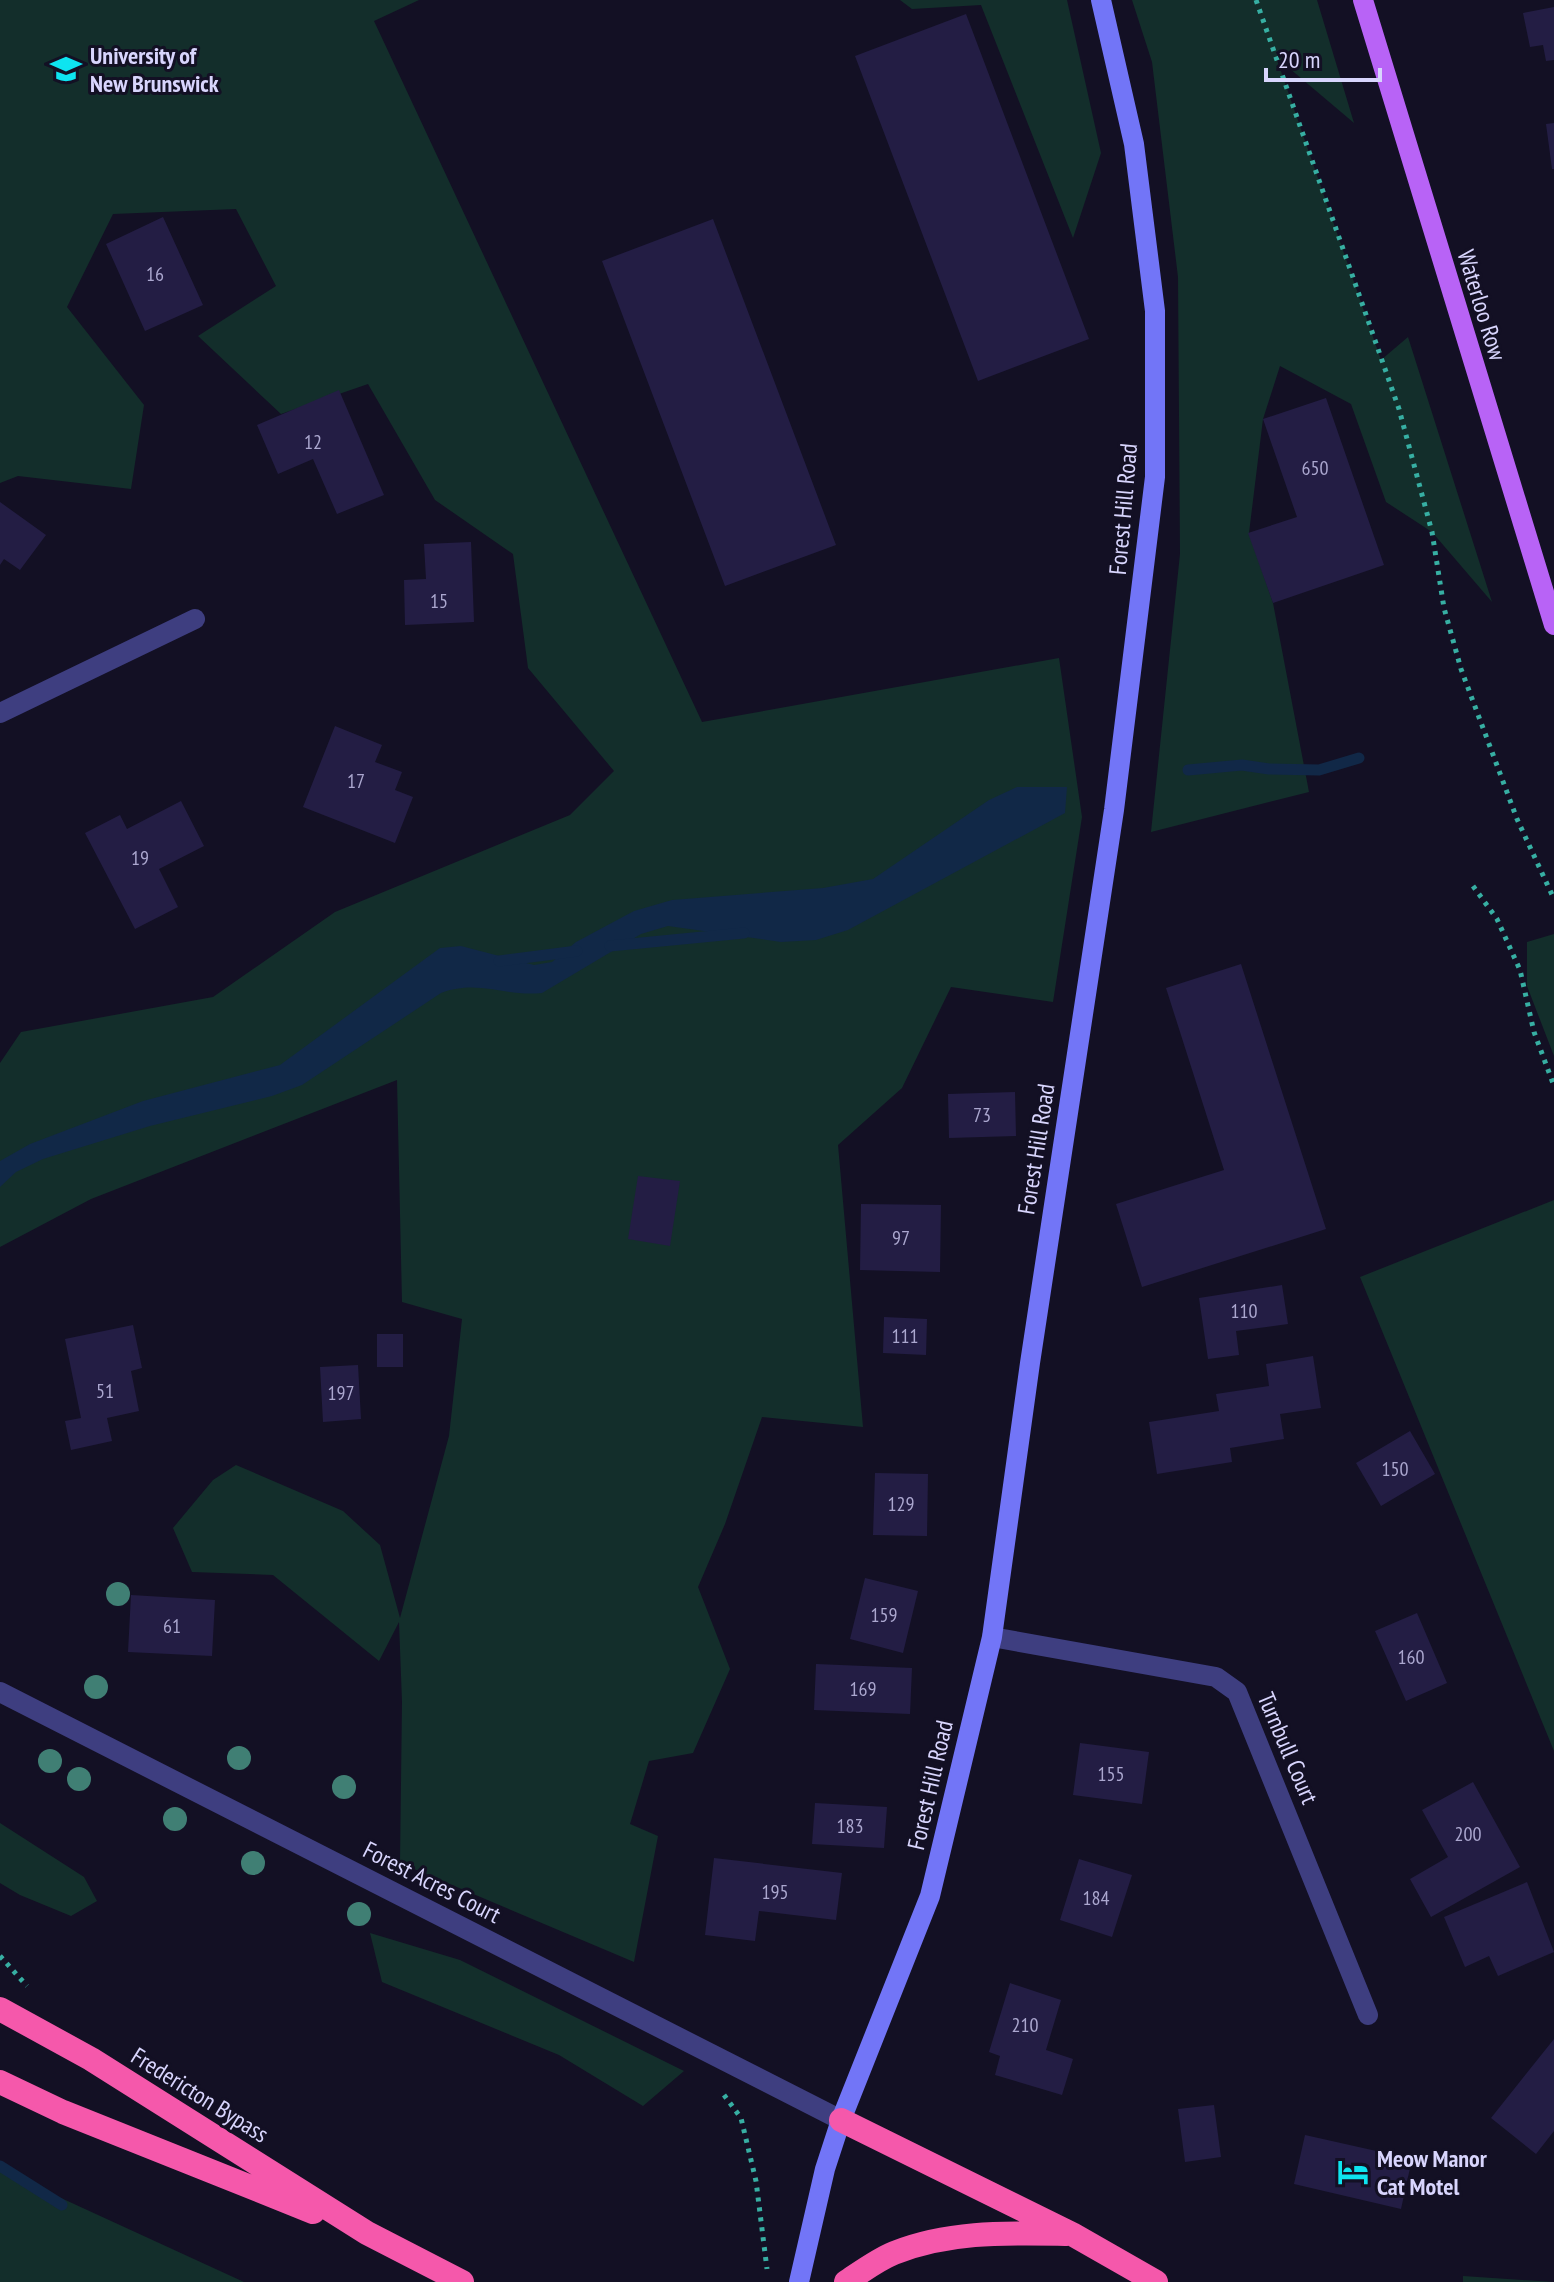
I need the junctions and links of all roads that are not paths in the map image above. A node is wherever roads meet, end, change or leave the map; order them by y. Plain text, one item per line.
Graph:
1 (1101, 0) edge
2 (1363, 0) edge
3 (195, 619) dead end
4 (1554, 625) edge
5 (0, 713) edge
6 (992, 1637) junction
7 (0, 1692) edge
8 (0, 2009) edge
9 (1368, 2015) dead end
10 (0, 2082) edge
11 (841, 2120) junction
12 (367, 2233) junction
13 (1072, 2234) junction
14 (462, 2282) edge
15 (799, 2282) edge
16 (846, 2282) edge
17 (1156, 2282) edge

1 - 6 street, Forest Hill Road
2 - 4 main road, Waterloo Row
3 - 5 street
6 - 9 street, Turnbull Court
6 - 11 street, Forest Hill Road
7 - 11 street, Forest Acres Court
8 - 12 highway, Fredericton Bypass
10 - 12 highway, Fredericton Bypass
11 - 13 highway
11 - 15 street, Forest Hill Road
12 - 14 highway, Fredericton Bypass
13 - 16 highway
13 - 17 highway

